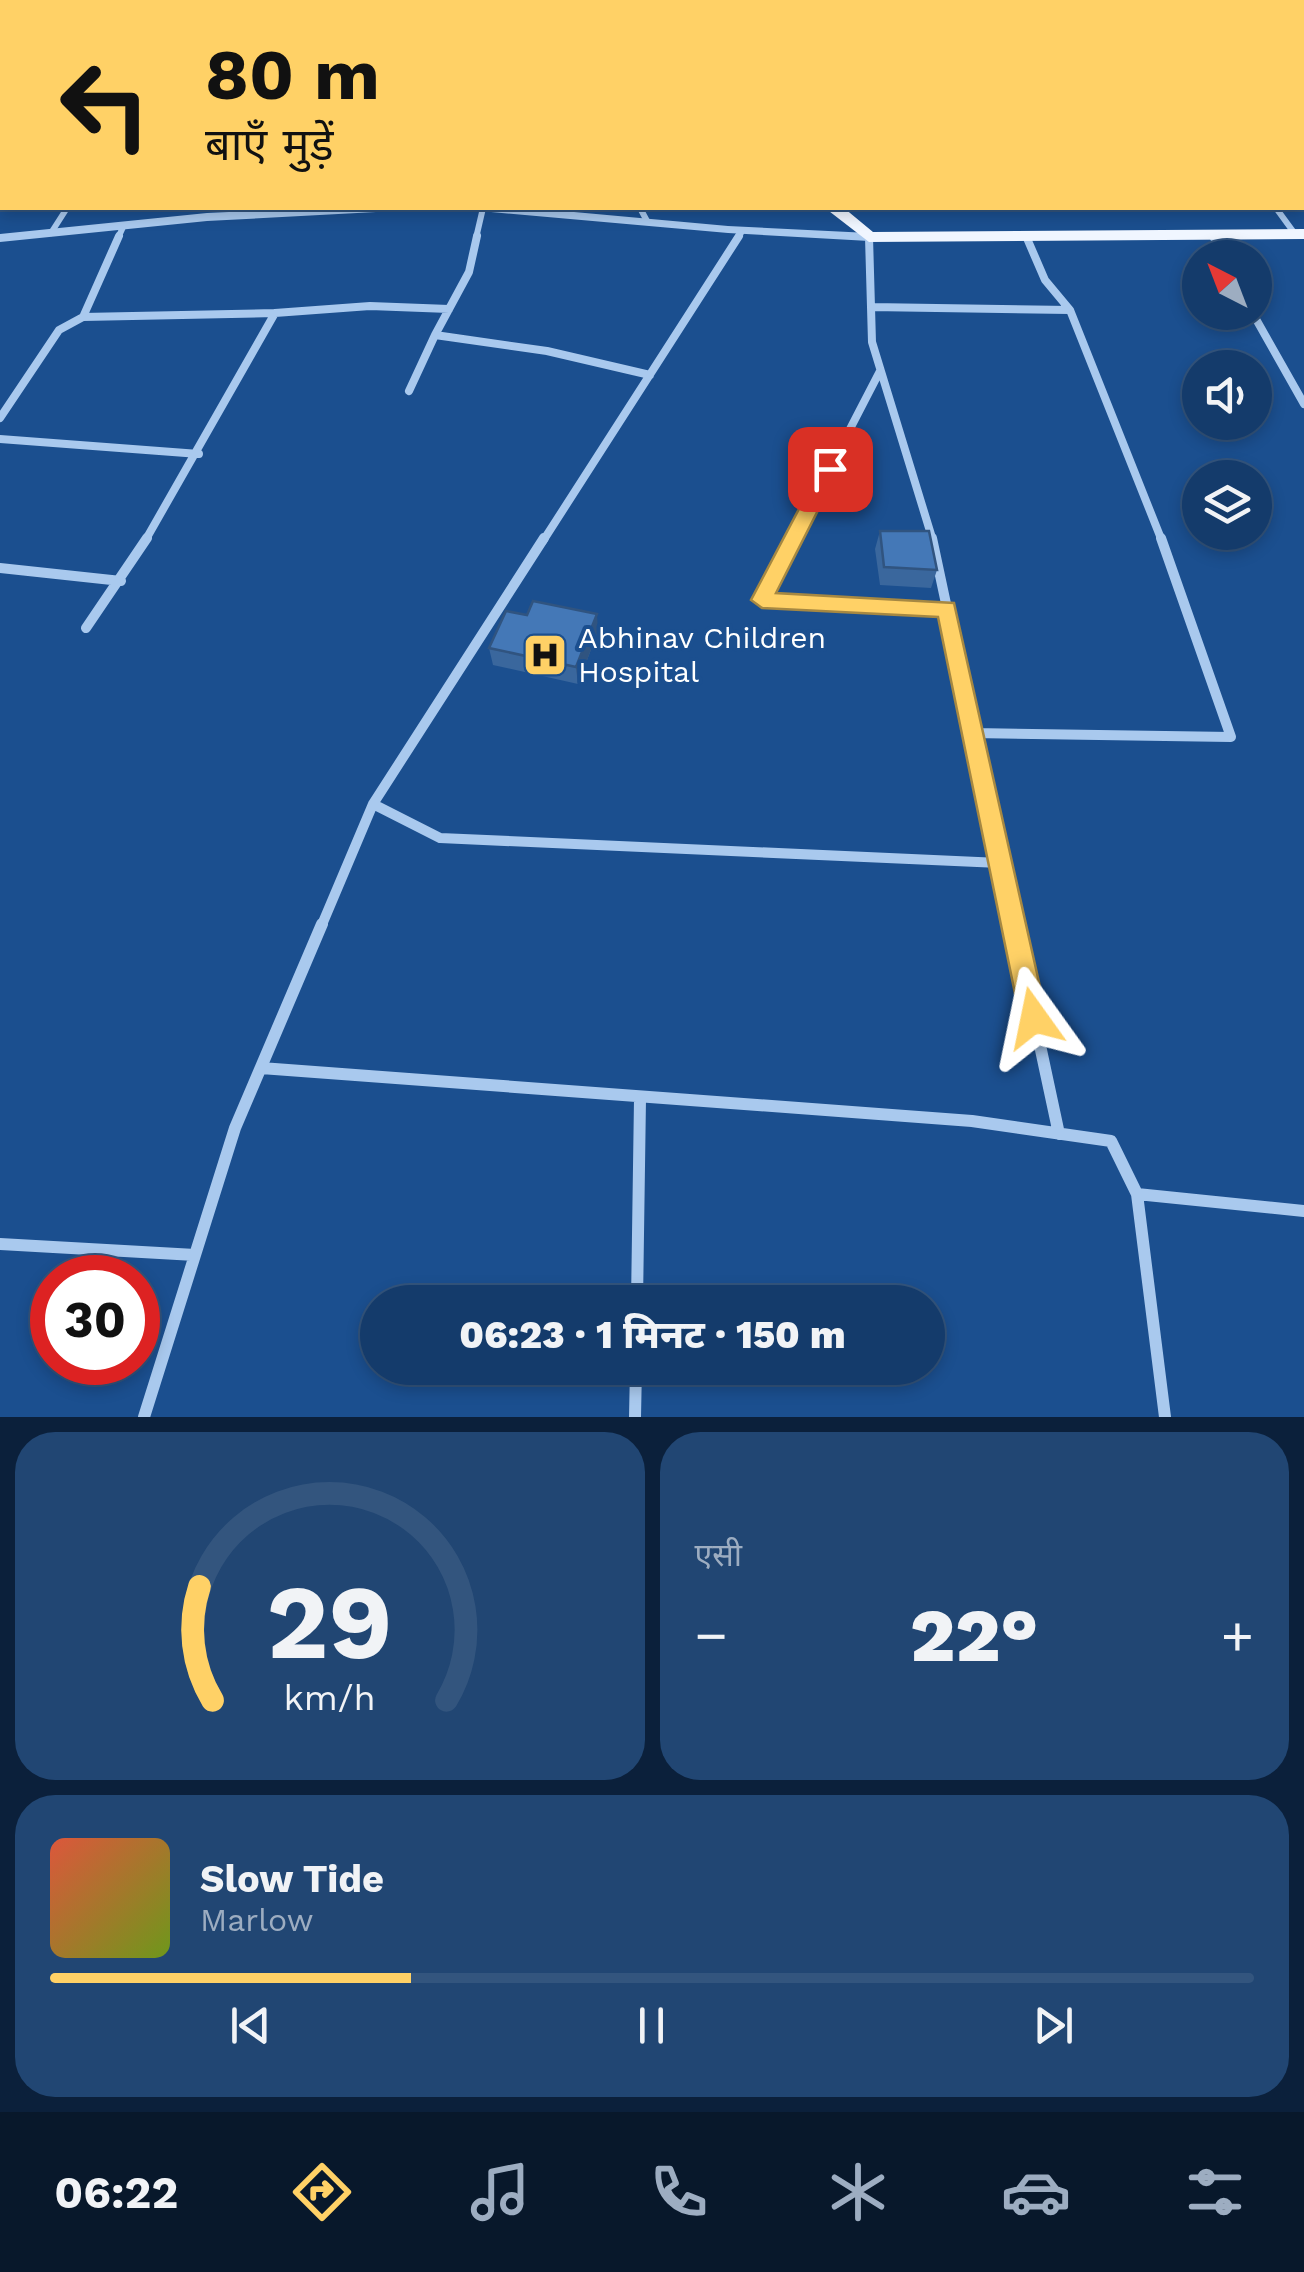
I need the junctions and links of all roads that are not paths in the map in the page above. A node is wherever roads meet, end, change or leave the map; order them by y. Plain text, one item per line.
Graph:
1 (66, 210) edge
2 (264, 210) edge
3 (483, 210) edge
4 (542, 210) edge
5 (1278, 210) edge
6 (836, 211) edge
7 (643, 214) edge
8 (124, 225) junction
9 (51, 233) junction
10 (741, 233) junction
11 (1213, 234) junction
12 (1300, 234) edge
13 (1026, 236) junction
14 (869, 237) junction
15 (0, 238) edge
16 (1216, 240) edge
17 (870, 307) junction
18 (449, 309) junction
19 (1070, 310) junction
20 (275, 312) junction
21 (82, 317) junction
22 (1262, 330) edge
23 (435, 335) junction
24 (880, 371) junction
25 (650, 374) junction
26 (409, 391) dead end
27 (1304, 404) edge
28 (0, 418) edge
29 (0, 439) edge
30 (199, 454) junction
31 (0, 568) edge
32 (121, 581) junction
33 (947, 609) junction
34 (86, 628) dead end
35 (973, 734) junction
36 (373, 804) junction
37 (1000, 863) junction
38 (260, 1068) junction
39 (640, 1098) junction
40 (1059, 1134) junction
41 (1138, 1194) junction
42 (1304, 1211) edge
43 (0, 1244) edge
44 (195, 1256) junction
45 (636, 1285) edge
46 (636, 1385) edge
47 (144, 1417) edge
48 (635, 1417) edge
49 (1165, 1417) edge

1 - 9 street
2 - 8 street
3 - 18 street
4 - 7 street
5 - 12 street
6 - 14 main road
7 - 10 street
8 - 9 street
8 - 21 street
9 - 15 street
10 - 14 street
10 - 25 street
11 - 12 main road
11 - 13 main road
11 - 16 street
13 - 14 main road
13 - 19 street
14 - 17 street
17 - 19 street
17 - 24 street
18 - 20 street
18 - 23 street
19 - 35 street
20 - 21 street
20 - 30 street
21 - 28 street
22 - 27 street
23 - 25 street
23 - 26 street
24 - 33 street
24 - 33 street
25 - 36 street
29 - 30 street
30 - 32 street
31 - 32 street
32 - 34 street
33 - 35 street
35 - 37 street
36 - 37 street
36 - 38 street
37 - 40 street
38 - 39 street
38 - 44 street
39 - 40 street
39 - 45 street
40 - 41 street
41 - 42 street
41 - 49 street
43 - 44 street
44 - 47 street
46 - 48 street

